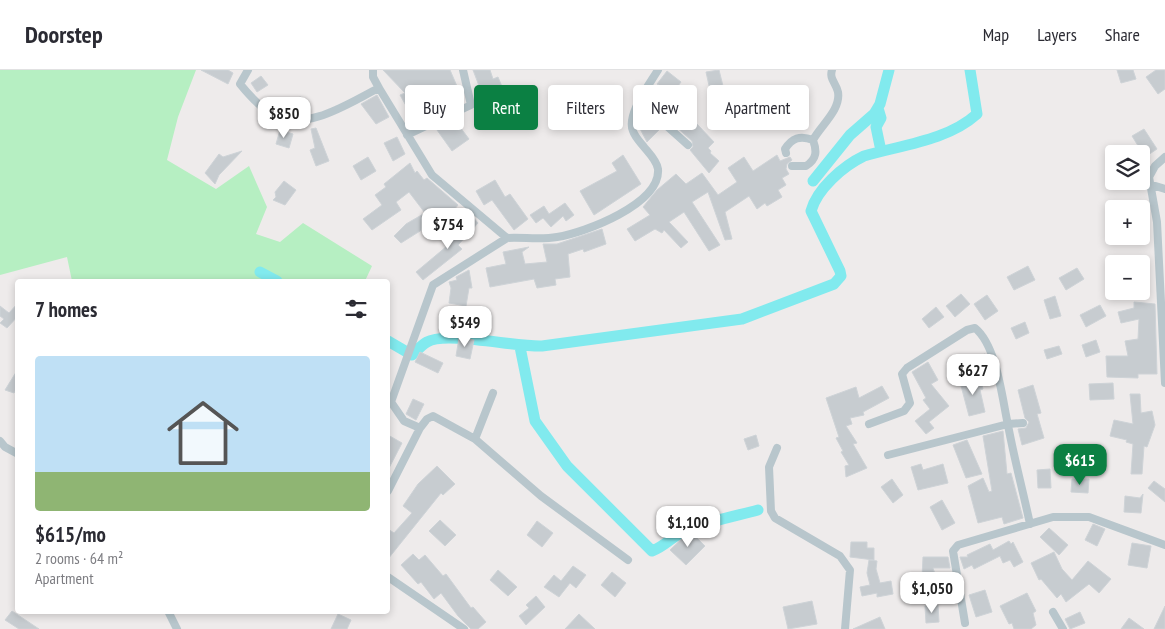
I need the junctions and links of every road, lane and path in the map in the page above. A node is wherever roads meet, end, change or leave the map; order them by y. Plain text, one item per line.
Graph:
1 (248, 70) edge
2 (373, 70) edge
3 (463, 70) edge
4 (658, 70) edge
5 (832, 70) edge
6 (650, 85) edge
7 (379, 88) junction
8 (633, 114) edge
9 (671, 130) edge
10 (407, 134) junction
11 (813, 140) junction
12 (688, 145) dead end
13 (786, 153) dead end
14 (1165, 157) edge
15 (792, 166) dead end
16 (1150, 175) edge
17 (1150, 184) edge
18 (1150, 189) edge
19 (1165, 190) edge
20 (507, 238) junction
21 (1163, 269) edge
22 (1163, 307) edge
23 (1165, 383) edge
24 (493, 393) dead end
25 (1022, 423) dead end
26 (869, 424) dead end
27 (1008, 424) junction
28 (420, 428) junction
29 (475, 439) junction
30 (0, 441) edge
31 (777, 448) dead end
32 (15, 452) edge
33 (888, 455) dead end
34 (390, 488) edge
35 (1030, 524) junction
36 (1165, 544) edge
37 (628, 560) dead end
38 (390, 578) edge
39 (1053, 612) dead end
40 (170, 614) edge
41 (965, 623) dead end
42 (177, 629) edge
43 (464, 629) edge
44 (845, 629) edge
45 (1063, 629) edge

1 - 7 street
2 - 7 street
3 - 10 street
4 - 6 street
5 - 11 street
7 - 10 street
8 - 20 street
9 - 12 street
10 - 20 street
11 - 13 street
11 - 15 street
14 - 16 street
17 - 19 street
18 - 21 street
20 - 28 street
21 - 22 street
22 - 23 street
24 - 29 street
25 - 27 street
26 - 27 street
27 - 33 street
27 - 35 street
28 - 29 street
28 - 34 street
29 - 37 street
30 - 32 street
31 - 44 street
35 - 36 street
35 - 41 street
38 - 43 street
39 - 45 street
40 - 42 street

